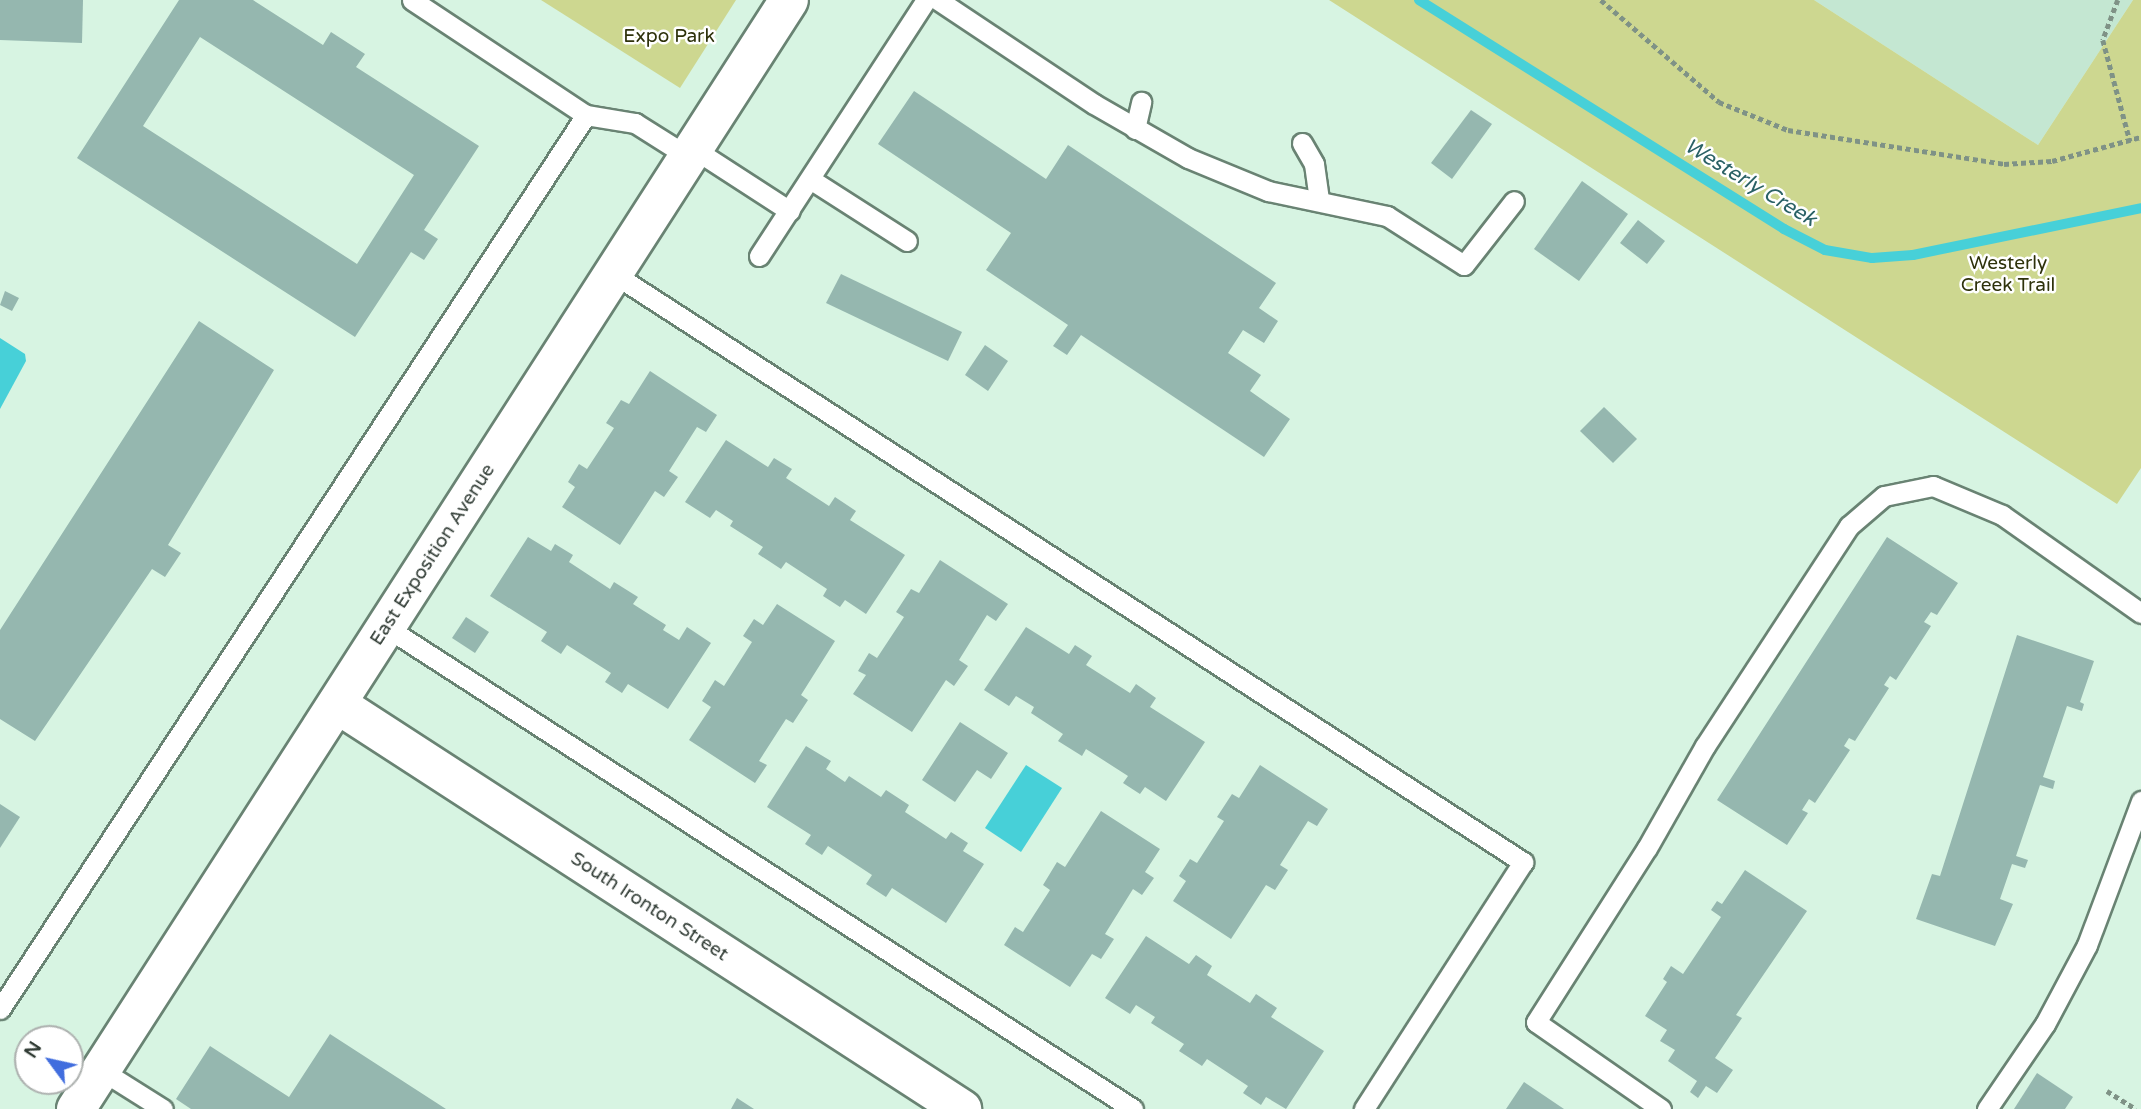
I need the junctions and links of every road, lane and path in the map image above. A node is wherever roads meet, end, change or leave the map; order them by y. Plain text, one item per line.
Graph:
1 (412, 0) edge
2 (789, 0) edge
3 (926, 0) edge
4 (938, 0) edge
5 (1601, 0) edge
6 (2118, 0) edge
7 (1142, 102) dead end
8 (586, 115) junction
9 (1135, 129) junction
10 (2141, 137) edge
11 (2130, 141) junction
12 (1302, 143) dead end
13 (691, 153) junction
14 (810, 179) junction
15 (1319, 201) junction
16 (1514, 201) dead end
17 (790, 211) junction
18 (907, 242) dead end
19 (759, 256) dead end
20 (614, 274) junction
21 (2141, 613) edge
22 (386, 626) junction
23 (337, 704) junction
24 (2141, 801) edge
25 (0, 1009) edge
26 (101, 1070) junction
27 (2107, 1091) dead end
28 (76, 1109) edge
29 (163, 1109) edge
30 (962, 1109) edge
31 (1133, 1109) edge
32 (1364, 1109) edge
33 (1661, 1109) edge
34 (1987, 1109) edge
35 (2136, 1109) edge

1 - 8 lane
2 - 13 street, East Exposition Avenue
3 - 14 lane
4 - 9 lane
5 - 11 path
6 - 11 path
7 - 9 lane
8 - 13 lane
8 - 25 lane
9 - 15 lane
10 - 11 path
12 - 15 lane
13 - 17 lane
13 - 20 street, East Exposition Avenue
14 - 17 lane
14 - 18 lane
15 - 16 lane
17 - 19 lane
20 - 22 street, East Exposition Avenue
20 - 32 lane
21 - 33 lane
22 - 23 street, East Exposition Avenue
22 - 31 lane
23 - 26 street, East Exposition Avenue
23 - 30 street, South Ironton Street
24 - 34 lane
26 - 28 street, East Exposition Avenue
26 - 29 lane
27 - 35 path

